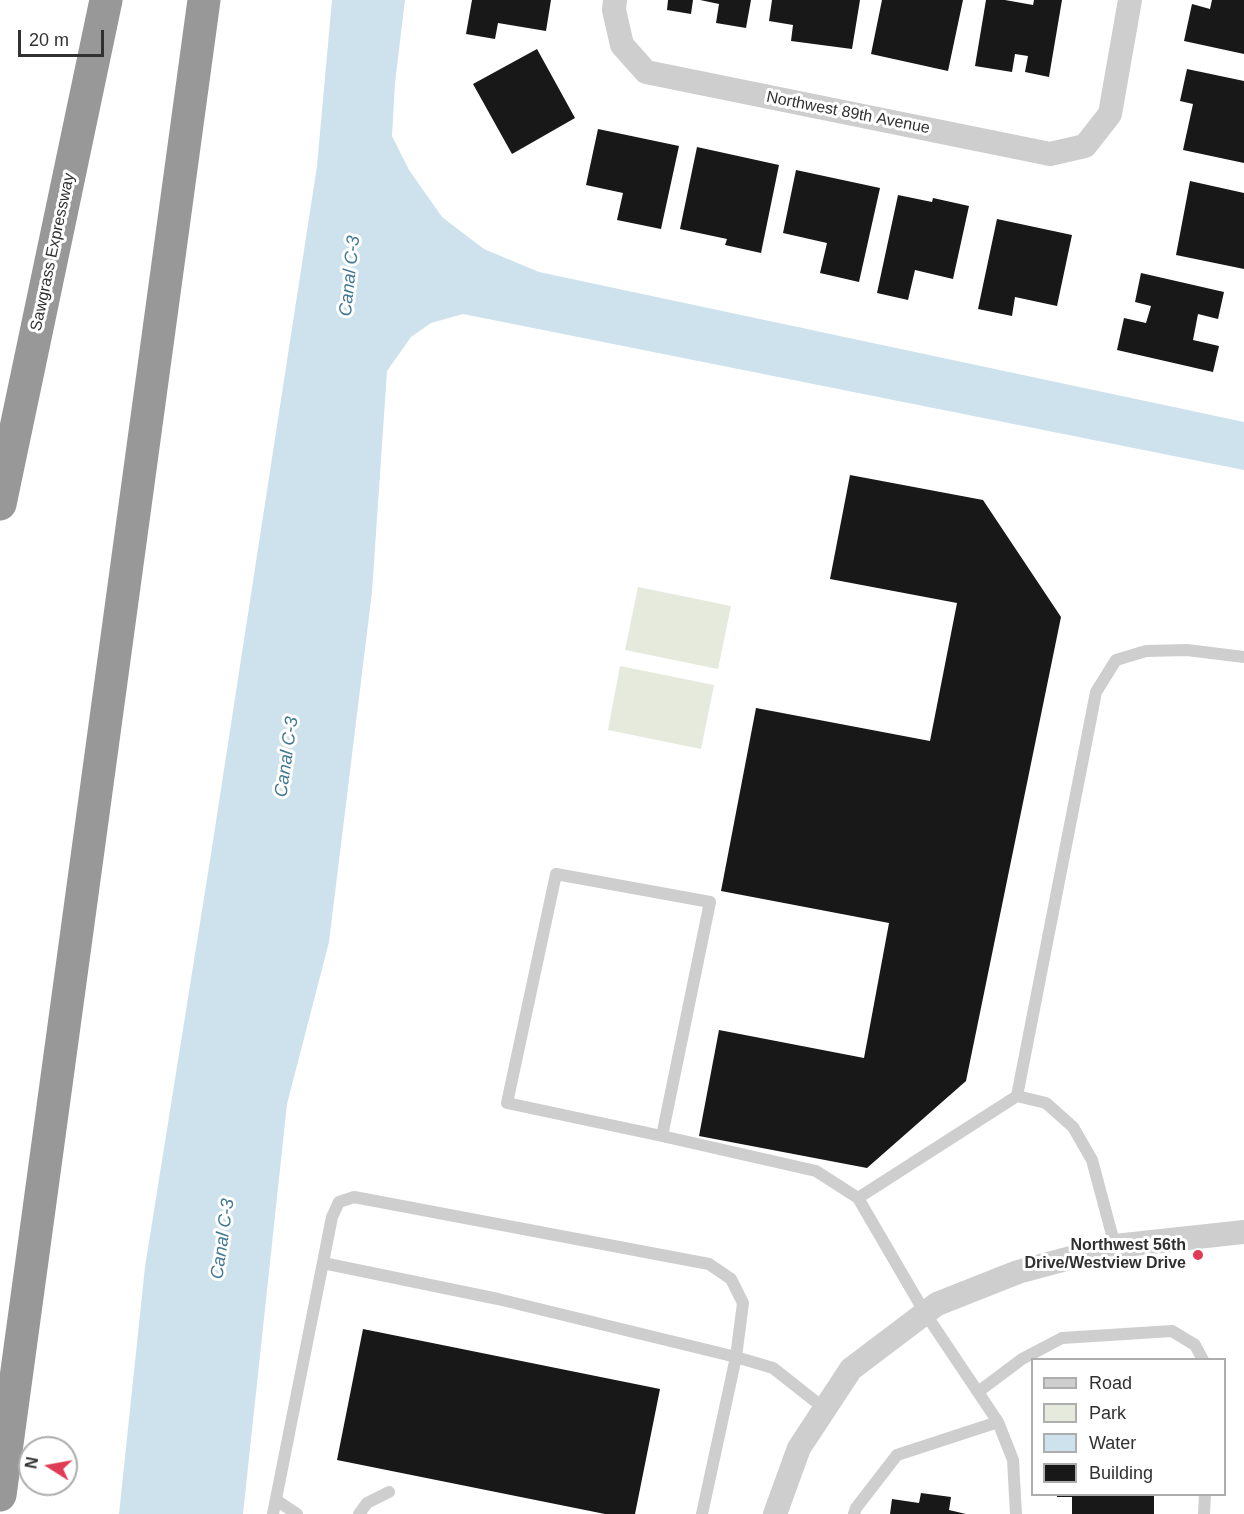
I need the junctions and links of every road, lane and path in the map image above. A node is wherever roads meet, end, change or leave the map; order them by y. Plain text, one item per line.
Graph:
1 (106, 0) edge
2 (204, 0) edge
3 (615, 0) edge
4 (1130, 0) edge
5 (0, 504) edge
6 (1244, 657) edge
7 (1017, 1096) junction
8 (662, 1136) junction
9 (858, 1198) junction
10 (1244, 1232) edge
11 (1115, 1246) junction
12 (323, 1263) junction
13 (925, 1313) junction
14 (736, 1357) junction
15 (1202, 1358) edge
16 (978, 1392) junction
17 (825, 1409) junction
18 (998, 1422) junction
19 (389, 1492) dead end
20 (0, 1495) edge
21 (1205, 1496) edge
22 (276, 1500) junction
23 (273, 1514) edge
24 (297, 1514) edge
25 (359, 1514) edge
26 (702, 1514) edge
27 (775, 1514) edge
28 (854, 1514) edge
29 (1016, 1514) edge
30 (1204, 1514) edge

1 - 5 highway, Sawgrass Expressway
2 - 20 highway
3 - 4 street, Northwest 89th Avenue
6 - 7 lane
7 - 9 lane
7 - 11 lane
8 - 8 lane
8 - 9 lane
9 - 13 lane
10 - 11 street
11 - 13 street
12 - 14 lane
12 - 14 lane
12 - 22 lane
13 - 16 lane
13 - 17 street
14 - 17 lane
14 - 26 lane
15 - 16 lane
16 - 18 lane
17 - 27 street
18 - 28 lane
18 - 29 lane
19 - 25 lane
21 - 30 lane
22 - 23 lane
22 - 24 lane

